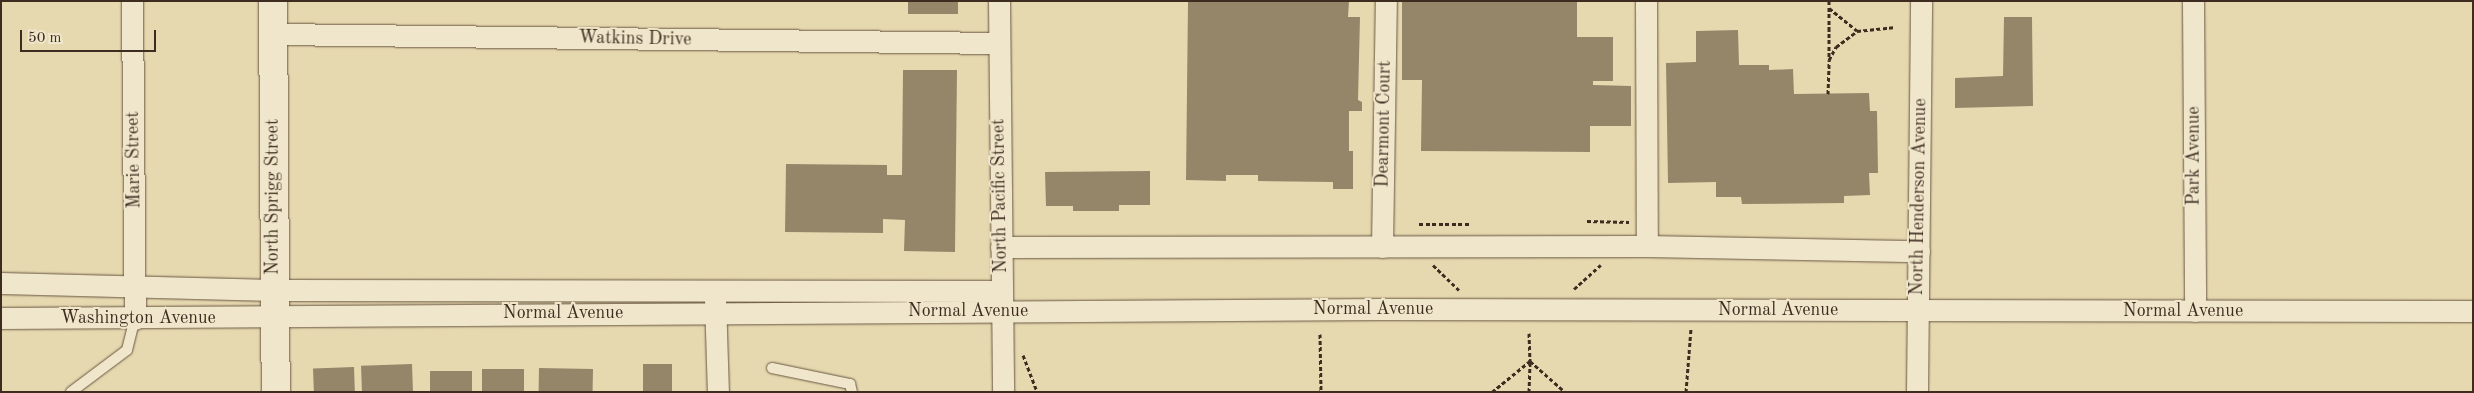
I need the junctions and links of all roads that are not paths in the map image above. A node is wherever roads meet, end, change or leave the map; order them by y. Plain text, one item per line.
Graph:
1 (132, 1) edge
2 (273, 1) edge
3 (999, 1) edge
4 (1386, 1) edge
5 (1646, 1) edge
6 (1921, 1) edge
7 (2194, 1) edge
8 (273, 34) junction
9 (998, 43) junction
10 (1647, 246) junction
11 (1001, 247) junction
12 (1382, 247) junction
13 (1919, 251) junction
14 (1, 283) edge
15 (135, 284) junction
16 (715, 291) junction
17 (1002, 301) junction
18 (274, 303) junction
19 (1918, 310) junction
20 (2195, 311) junction
21 (2473, 311) edge
22 (716, 312) junction
23 (1, 318) edge
24 (135, 319) junction
25 (772, 368) dead end
26 (70, 392) edge
27 (276, 392) edge
28 (718, 392) edge
29 (852, 392) edge
30 (1003, 392) edge
31 (1918, 392) edge

1 - 15 street, Marie Street
2 - 8 main road, North Sprigg Street
3 - 9 street, North Pacific Street
4 - 12 street, Dearmont Court
5 - 10 street
6 - 13 street, North Henderson Avenue
7 - 20 street, Park Avenue
8 - 9 street, Watkins Drive
8 - 18 main road, North Sprigg Street
9 - 11 street, North Pacific Street
10 - 12 street
10 - 13 street
11 - 12 street
11 - 17 street, North Pacific Street
13 - 19 street, North Henderson Avenue
14 - 15 street, Washington Avenue
15 - 18 street, Washington Avenue
15 - 24 street, Marie Street
16 - 17 street, Normal Avenue
16 - 18 street, Normal Avenue
16 - 22 street
17 - 19 street, Normal Avenue
17 - 22 street, Normal Avenue
17 - 30 street, North Pacific Street
18 - 22 street, Normal Avenue
18 - 24 street, Washington Avenue
18 - 27 main road, North Sprigg Street
19 - 20 street, Normal Avenue
19 - 31 street, North Henderson Avenue
20 - 21 street, Normal Avenue
22 - 28 street
23 - 24 street, Washington Avenue
24 - 26 lane
25 - 29 lane

